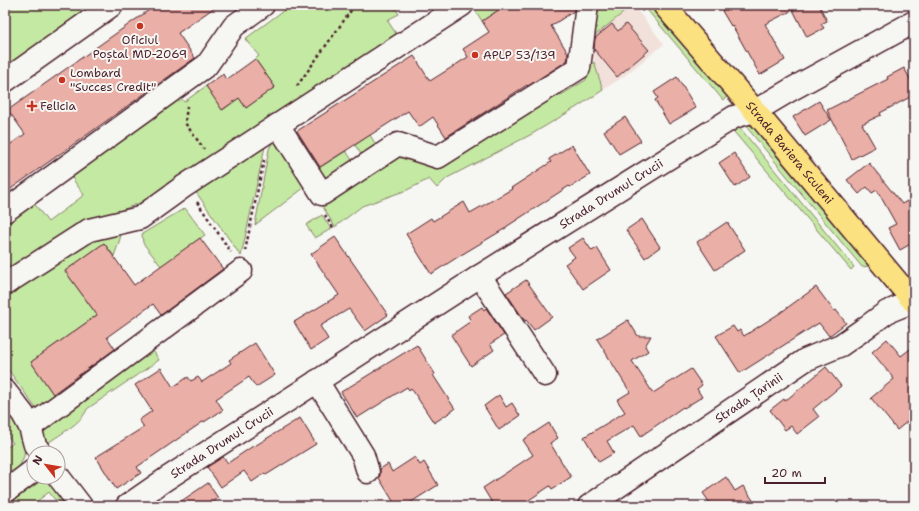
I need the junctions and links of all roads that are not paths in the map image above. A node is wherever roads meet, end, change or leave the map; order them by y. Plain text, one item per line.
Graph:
1 (112, 5) edge
2 (263, 5) edge
3 (462, 5) edge
4 (587, 5) edge
5 (664, 5) edge
6 (914, 22) edge
7 (5, 81) edge
8 (755, 112) junction
9 (274, 128) junction
10 (5, 211) edge
11 (241, 269) road end
12 (480, 276) junction
13 (5, 284) edge
14 (914, 302) edge
15 (544, 374) dead end
16 (317, 381) junction
17 (5, 391) edge
18 (30, 428) junction
19 (36, 445) edge
20 (368, 472) dead end
21 (26, 476) edge
22 (65, 485) edge
23 (5, 492) edge
24 (81, 506) edge
25 (128, 506) edge
26 (589, 506) edge

1 - 7 street
2 - 10 street
3 - 9 street
4 - 9 street
5 - 8 main road, Strada Bariera Sculeni
6 - 8 street, Strada Drumul Crucii
8 - 12 street, Strada Drumul Crucii
8 - 14 main road, Strada Bariera Sculeni
9 - 13 street
11 - 18 street
12 - 15 street
12 - 16 street, Strada Drumul Crucii
14 - 26 street, Strada Țarinii
16 - 20 street
16 - 25 street, Strada Drumul Crucii
17 - 18 street
18 - 19 street
21 - 23 street
22 - 24 street

